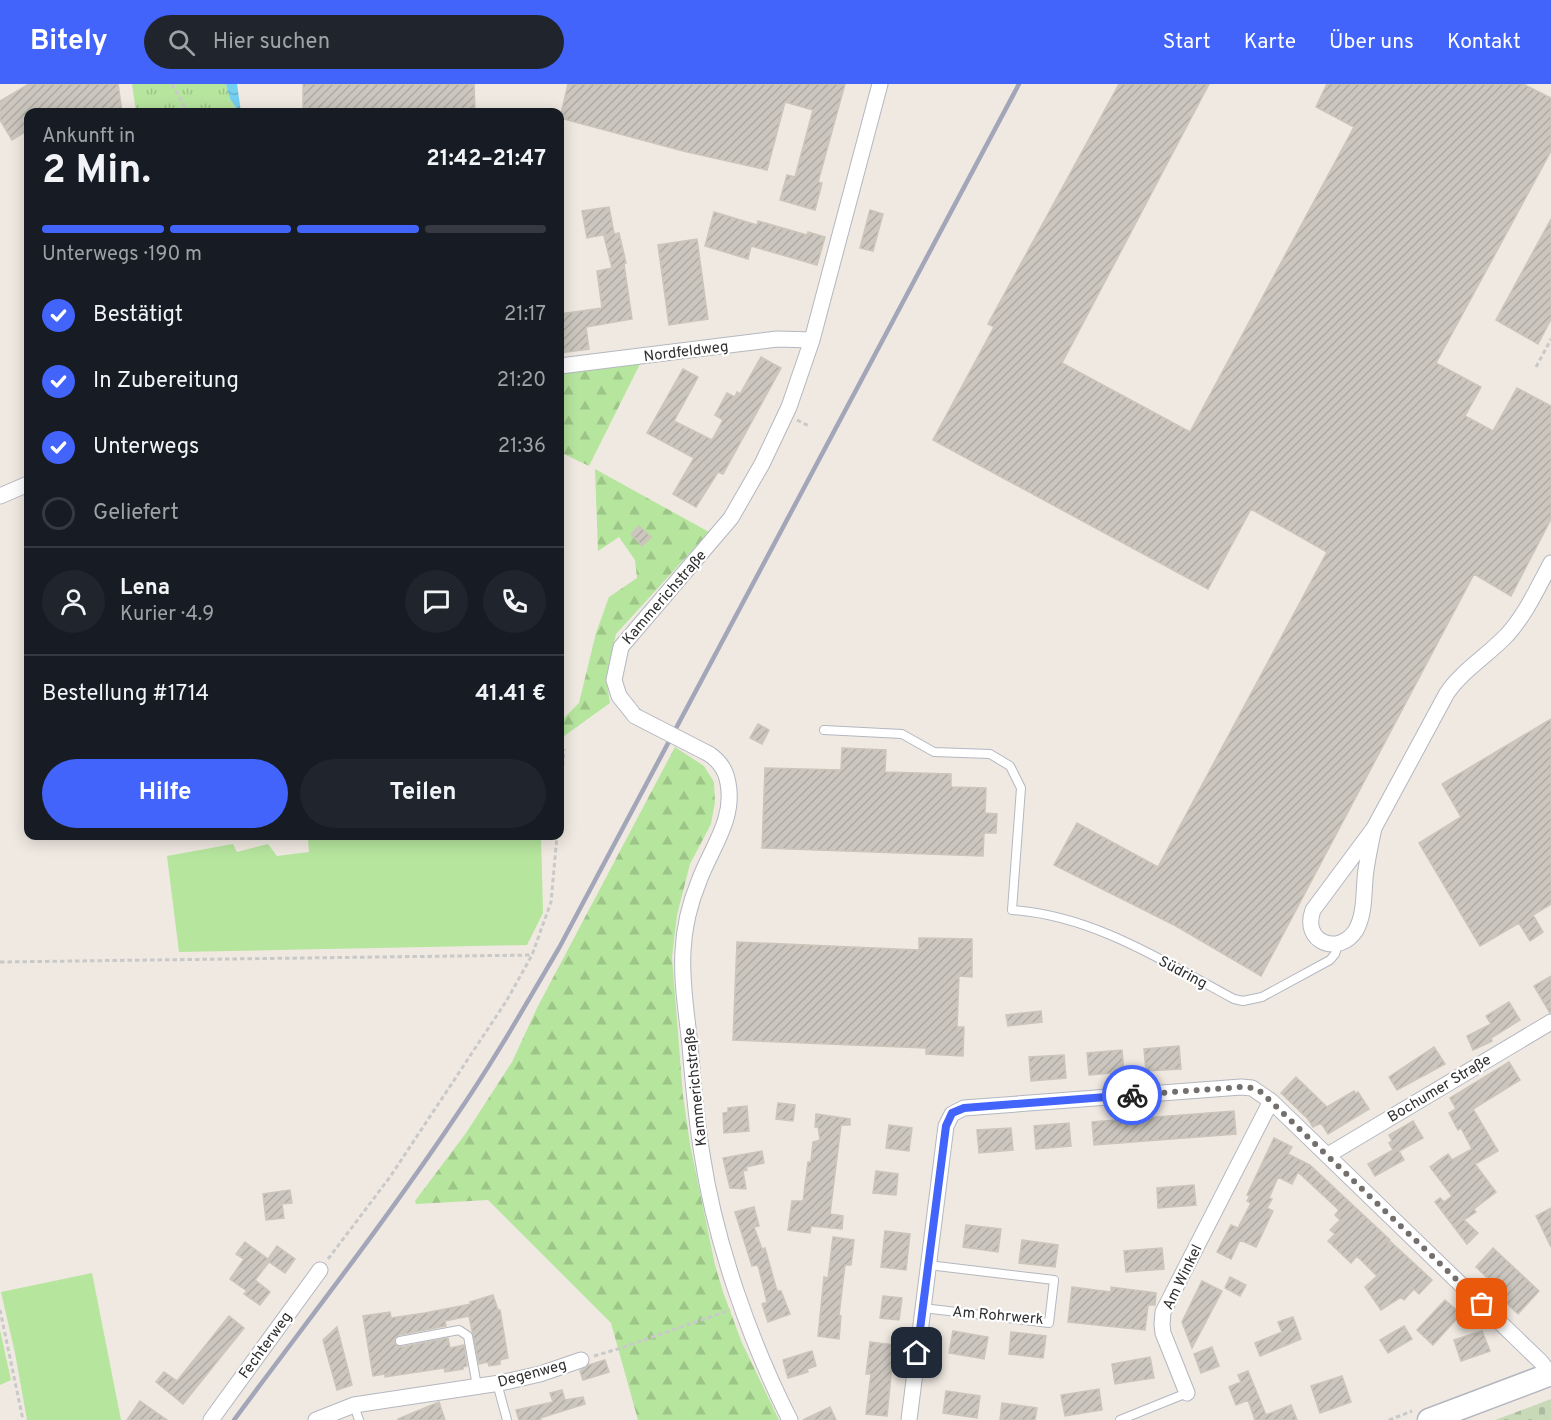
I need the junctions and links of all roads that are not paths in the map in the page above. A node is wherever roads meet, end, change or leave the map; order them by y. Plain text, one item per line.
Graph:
1 (880, 84) edge
2 (812, 340) junction
3 (564, 366) edge
4 (24, 486) edge
5 (0, 496) edge
6 (1551, 563) edge
7 (824, 730) dead end
8 (1374, 828) junction
9 (1338, 944) junction
10 (1551, 1023) edge
11 (1271, 1101) junction
12 (1328, 1155) junction
13 (928, 1265) junction
14 (320, 1270) road end
15 (923, 1308) junction
16 (400, 1341) dead end
17 (581, 1360) road end
18 (1551, 1374) edge
19 (497, 1383) junction
20 (477, 1386) junction
21 (1187, 1394) joint
22 (354, 1405) junction
23 (211, 1420) edge
24 (316, 1420) edge
25 (359, 1420) edge
26 (507, 1420) edge
27 (790, 1420) edge
28 (909, 1420) edge
29 (1120, 1420) edge
30 (1429, 1420) edge

1 - 2 street, Kammerichstraße
2 - 3 street, Nordfeldweg
2 - 27 street, Kammerichstraße, bridge
4 - 5 street
6 - 8 street, Südring
7 - 9 lane, Südring
8 - 9 street, Südring
8 - 9 street, Südring
10 - 12 street, Bochumer Straße
11 - 12 street
11 - 13 street
11 - 21 street, Am Winkel
12 - 18 street
13 - 15 street
13 - 15 lane, Am Rohrwerk
14 - 23 street, Fechterweg
15 - 28 street
16 - 20 lane
17 - 19 street, Degenweg
18 - 30 main road
19 - 20 street, Degenweg
19 - 26 lane
20 - 22 street, Degenweg
21 - 29 lane, Am Winkel
22 - 24 street, Degenweg
22 - 25 lane

